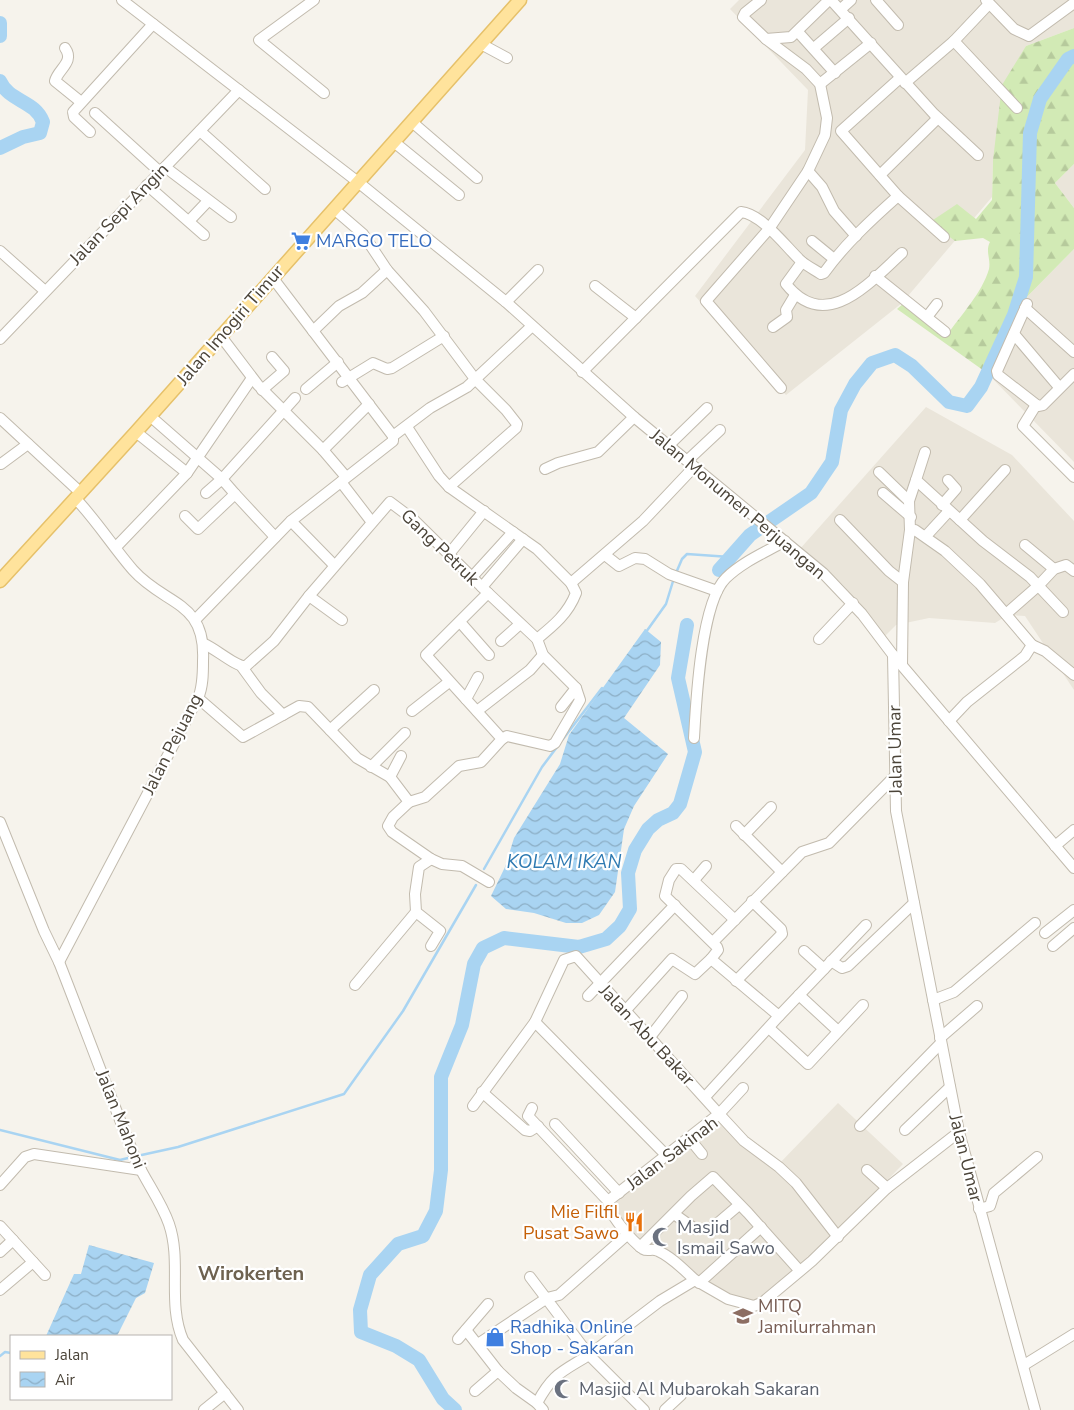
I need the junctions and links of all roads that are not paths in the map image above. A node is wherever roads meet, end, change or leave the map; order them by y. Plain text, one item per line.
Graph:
1 (122, 0) edge
2 (314, 0) edge
3 (520, 0) edge
4 (761, 0) edge
5 (830, 0) edge
6 (851, 0) edge
7 (876, 0) edge
8 (988, 2) edge
9 (1074, 3) edge
10 (841, 9) junction
11 (849, 18) junction
12 (153, 24) junction
13 (898, 24) dead end
14 (798, 32) junction
15 (766, 39) junction
16 (954, 41) junction
17 (870, 43) junction
18 (481, 44) junction
19 (65, 48) dead end
20 (814, 48) junction
21 (507, 58) dead end
22 (836, 73) junction
23 (902, 80) junction
24 (820, 84) junction
25 (239, 90) junction
26 (324, 93) dead end
27 (80, 102) junction
28 (1017, 108) dead end
29 (94, 113) dead end
30 (827, 118) junction
31 (938, 118) junction
32 (412, 122) junction
33 (200, 131) junction
34 (90, 132) dead end
35 (841, 132) junction
36 (394, 142) junction
37 (978, 155) dead end
38 (163, 170) junction
39 (808, 171) junction
40 (880, 175) junction
41 (477, 178) dead end
42 (358, 182) junction
43 (147, 185) junction
44 (265, 189) dead end
45 (459, 195) dead end
46 (898, 196) junction
47 (208, 201) junction
48 (334, 209) junction
49 (231, 217) dead end
50 (189, 221) junction
51 (769, 229) junction
52 (204, 235) dead end
53 (856, 236) junction
54 (944, 238) dead end
55 (812, 241) dead end
56 (0, 251) edge
57 (902, 253) dead end
58 (834, 259) junction
59 (802, 262) junction
60 (388, 270) junction
61 (538, 270) dead end
62 (876, 276) junction
63 (272, 277) junction
64 (596, 286) dead end
65 (46, 291) junction
66 (795, 295) junction
67 (506, 302) junction
68 (937, 304) dead end
69 (927, 317) junction
70 (636, 318) junction
71 (532, 326) junction
72 (773, 328) dead end
73 (313, 331) junction
74 (945, 332) dead end
75 (1014, 334) junction
76 (220, 335) junction
77 (444, 336) junction
78 (0, 339) edge
79 (1074, 352) edge
80 (272, 356) dead end
81 (338, 362) junction
82 (582, 372) junction
83 (1074, 374) edge
84 (252, 378) junction
85 (475, 379) junction
86 (346, 380) junction
87 (1060, 387) junction
88 (781, 388) dead end
89 (306, 389) dead end
90 (262, 390) junction
91 (295, 398) dead end
92 (369, 404) junction
93 (1036, 406) junction
94 (707, 408) dead end
95 (283, 411) junction
96 (150, 416) junction
97 (634, 417) junction
98 (0, 418) edge
99 (407, 427) junction
100 (720, 430) dead end
101 (136, 432) junction
102 (393, 436) junction
103 (28, 444) junction
104 (668, 446) junction
105 (323, 450) junction
106 (925, 452) dead end
107 (199, 458) junction
108 (691, 464) junction
109 (3, 466) edge
110 (545, 469) dead end
111 (1005, 470) dead end
112 (879, 472) dead end
113 (187, 473) junction
114 (1074, 477) edge
115 (222, 479) junction
116 (343, 480) junction
117 (916, 480) junction
118 (948, 480) dead end
119 (449, 487) junction
120 (206, 493) dead end
121 (883, 493) dead end
122 (235, 494) junction
123 (78, 496) junction
124 (909, 501) junction
125 (945, 508) junction
126 (484, 511) junction
127 (185, 516) dead end
128 (911, 517) junction
129 (840, 520) dead end
130 (960, 520) junction
131 (292, 521) junction
132 (372, 521) junction
133 (910, 530) junction
134 (513, 532) junction
135 (926, 536) junction
136 (275, 537) junction
137 (523, 540) junction
138 (785, 541) junction
139 (1025, 544) dead end
140 (116, 547) junction
141 (449, 554) junction
142 (605, 555) junction
143 (334, 565) junction
144 (1054, 569) junction
145 (1074, 570) edge
146 (472, 577) junction
147 (0, 581) edge
148 (903, 582) junction
149 (572, 583) junction
150 (1038, 586) junction
151 (485, 590) junction
152 (717, 591) junction
153 (309, 596) junction
154 (853, 603) junction
155 (1063, 612) dead end
156 (1006, 614) junction
157 (196, 619) junction
158 (342, 620) dead end
159 (460, 622) junction
160 (520, 624) junction
161 (537, 639) junction
162 (819, 639) dead end
163 (500, 641) dead end
164 (204, 644) junction
165 (1032, 645) junction
166 (489, 655) dead end
167 (544, 655) junction
168 (893, 655) junction
169 (902, 665) junction
170 (242, 667) junction
171 (1074, 675) edge
172 (478, 677) dead end
173 (448, 682) junction
174 (576, 688) junction
175 (374, 690) dead end
176 (198, 698) junction
177 (466, 699) junction
178 (561, 707) dead end
179 (412, 711) dead end
180 (477, 711) junction
181 (283, 715) junction
182 (949, 721) junction
183 (330, 730) junction
184 (405, 733) dead end
185 (694, 738) dead end
186 (502, 740) junction
187 (401, 756) dead end
188 (371, 767) junction
189 (897, 774) junction
190 (390, 777) junction
191 (410, 802) junction
192 (771, 807) dead end
193 (0, 822) edge
194 (736, 826) dead end
195 (1074, 830) edge
196 (744, 835) junction
197 (1055, 846) junction
198 (431, 859) junction
199 (706, 866) dead end
200 (1074, 868) edge
201 (782, 872) junction
202 (694, 880) junction
203 (489, 882) dead end
204 (752, 901) junction
205 (914, 903) junction
206 (675, 905) junction
207 (1074, 910) edge
208 (416, 912) junction
209 (735, 920) junction
210 (1035, 923) dead end
211 (866, 925) dead end
212 (1074, 928) edge
213 (1045, 933) dead end
214 (713, 942) junction
215 (431, 946) dead end
216 (1053, 946) dead end
217 (804, 950) dead end
218 (710, 959) junction
219 (59, 962) junction
220 (827, 965) junction
221 (736, 982) junction
222 (600, 983) junction
223 (356, 985) dead end
224 (799, 994) junction
225 (588, 996) dead end
226 (682, 996) dead end
227 (933, 1000) junction
228 (863, 1004) dead end
229 (977, 1006) dead end
230 (626, 1010) junction
231 (779, 1016) junction
232 (535, 1022) junction
233 (769, 1028) junction
234 (838, 1031) junction
235 (650, 1037) junction
236 (941, 1040) junction
237 (950, 1087) junction
238 (742, 1088) dead end
239 (482, 1092) junction
240 (705, 1097) junction
241 (473, 1106) dead end
242 (532, 1108) dead end
243 (719, 1114) junction
244 (555, 1124) dead end
245 (538, 1126) junction
246 (860, 1126) dead end
247 (905, 1130) dead end
248 (959, 1132) junction
249 (689, 1138) junction
250 (702, 1154) dead end
251 (667, 1156) junction
252 (1037, 1157) dead end
253 (139, 1167) junction
254 (867, 1170) dead end
255 (0, 1185) edge
256 (887, 1188) junction
257 (620, 1193) junction
258 (608, 1201) junction
259 (739, 1205) junction
260 (982, 1208) junction
261 (674, 1214) junction
262 (0, 1226) edge
263 (761, 1227) junction
264 (712, 1228) dead end
265 (695, 1229) dead end
266 (628, 1234) junction
267 (838, 1236) junction
268 (13, 1240) junction
269 (640, 1247) junction
270 (0, 1252) edge
271 (33, 1262) junction
272 (799, 1270) junction
273 (45, 1275) dead end
274 (530, 1277) dead end
275 (697, 1281) junction
276 (0, 1290) edge
277 (547, 1298) junction
278 (488, 1304) dead end
279 (466, 1330) junction
280 (1074, 1334) edge
281 (458, 1339) dead end
282 (478, 1344) junction
283 (590, 1355) junction
284 (1024, 1365) junction
285 (498, 1371) junction
286 (475, 1391) dead end
287 (225, 1393) junction
288 (681, 1395) dead end
289 (540, 1406) edge
290 (204, 1410) edge
291 (238, 1410) edge
292 (644, 1410) edge
293 (665, 1410) edge
294 (1035, 1410) edge

1 - 12 street, Jalan Monumen Perjuangan
2 - 26 street
3 - 18 main road, Jalan Imogiri Timur
4 - 15 street
5 - 10 street
5 - 14 street
6 - 10 street
7 - 13 street
8 - 9 street
8 - 16 street
10 - 11 street
11 - 17 street
11 - 20 street
12 - 25 street, Jalan Monumen Perjuangan
12 - 27 street
14 - 15 street
14 - 20 street
15 - 24 street
16 - 23 street
16 - 28 street
17 - 22 street
17 - 23 street
18 - 21 street
18 - 32 main road, Jalan Imogiri Timur
19 - 27 street
20 - 22 street
22 - 24 street
23 - 31 street
23 - 35 street
24 - 30 street
25 - 33 street, Jalan Sepi Angin
25 - 42 street, Jalan Monumen Perjuangan
27 - 34 street
29 - 38 street
30 - 35 street
30 - 39 street
31 - 37 street
31 - 40 street
32 - 36 main road, Jalan Imogiri Timur
32 - 41 street
33 - 38 street, Jalan Sepi Angin
33 - 44 street
35 - 40 street
36 - 42 main road, Jalan Imogiri Timur
36 - 45 street
38 - 43 street, Jalan Sepi Angin
38 - 47 street
39 - 51 street
39 - 53 street
40 - 46 street
42 - 48 main road, Jalan Imogiri Timur
42 - 67 street, Jalan Monumen Perjuangan
43 - 50 street
43 - 65 street, Jalan Sepi Angin
46 - 53 street
46 - 54 street
47 - 49 street
47 - 50 street
48 - 60 street
48 - 63 main road, Jalan Imogiri Timur
50 - 52 street
51 - 59 street
51 - 70 street
51 - 88 street
53 - 58 street
55 - 58 street
56 - 65 street
57 - 62 street
58 - 59 street
59 - 66 street
60 - 73 street
60 - 77 street
61 - 67 street
62 - 66 street
62 - 69 street
63 - 73 street
63 - 76 main road, Jalan Imogiri Timur
64 - 70 street
65 - 78 street, Jalan Sepi Angin
66 - 72 street
67 - 71 street, Jalan Monumen Perjuangan
68 - 69 street
69 - 74 street
70 - 82 street
71 - 82 street, Jalan Monumen Perjuangan
71 - 85 street
73 - 81 street
75 - 79 street
75 - 87 street
75 - 93 street
76 - 84 street
76 - 96 main road, Jalan Imogiri Timur
77 - 85 street
77 - 86 street
80 - 90 street
81 - 86 street
81 - 89 street
82 - 97 street, Jalan Monumen Perjuangan
83 - 87 street
84 - 90 street
84 - 107 street
85 - 99 street
85 - 119 street
86 - 92 street
87 - 93 street
90 - 95 street
91 - 95 street
92 - 102 street
92 - 105 street
93 - 114 street
94 - 104 street
95 - 105 street
95 - 115 street
96 - 101 main road, Jalan Imogiri Timur
96 - 107 street
97 - 104 street, Jalan Monumen Perjuangan
97 - 110 street
98 - 103 street
99 - 102 street
99 - 119 street
100 - 108 street
101 - 113 street
101 - 123 main road, Jalan Imogiri Timur
102 - 116 street
103 - 109 street
103 - 123 street
104 - 108 street, Jalan Monumen Perjuangan
105 - 116 street
106 - 117 street
107 - 113 street
107 - 115 street
108 - 138 street, Jalan Monumen Perjuangan
108 - 142 street
111 - 130 street
112 - 124 street
113 - 140 street
115 - 120 street
115 - 122 street
116 - 131 street
116 - 132 street
117 - 124 street
117 - 125 street
118 - 125 street
119 - 126 street
121 - 128 street
122 - 127 street
122 - 136 street
123 - 140 street
123 - 147 main road, Jalan Imogiri Timur
124 - 128 street
125 - 130 street
125 - 135 street
126 - 134 street
126 - 141 street
128 - 133 street
129 - 148 street
130 - 150 street
131 - 136 street
131 - 143 street
132 - 141 street, Gang Petruk
132 - 143 street, Gang Petruk
133 - 135 street
133 - 148 street
134 - 137 street
134 - 146 street
135 - 156 street
136 - 157 street
137 - 149 street
137 - 151 street
138 - 152 street
138 - 154 street, Jalan Monumen Perjuangan
139 - 144 street
140 - 157 street
141 - 146 street, Gang Petruk
142 - 149 street
142 - 152 street
143 - 153 street, Gang Petruk
144 - 145 street
144 - 150 street
146 - 151 street, Gang Petruk
148 - 169 street
149 - 161 street
150 - 155 street
150 - 156 street
151 - 159 street, Gang Petruk
151 - 160 street
152 - 185 street
153 - 158 street
153 - 170 street, Gang Petruk
154 - 162 street
154 - 168 street, Jalan Monumen Perjuangan
156 - 165 street
157 - 164 street, Jalan Pejuang
159 - 166 street
159 - 173 street, Gang Petruk
160 - 161 street
160 - 163 street
161 - 167 street
164 - 170 street
164 - 176 street, Jalan Pejuang
165 - 171 street
165 - 182 street
167 - 174 street
167 - 180 street
168 - 169 street, Jalan Monumen Perjuangan
168 - 189 street, Jalan Umar
169 - 182 street, Jalan Monumen Perjuangan
170 - 181 street
172 - 177 street
173 - 177 street, Gang Petruk
173 - 179 street
174 - 178 street
174 - 186 street
175 - 183 street
176 - 181 street
176 - 219 street, Jalan Pejuang
177 - 180 street, Gang Petruk
180 - 186 street, Gang Petruk
181 - 183 street
182 - 197 street, Jalan Monumen Perjuangan
183 - 188 street
184 - 188 street
186 - 191 street
187 - 190 street
188 - 190 street
189 - 201 street
189 - 205 street, Jalan Umar
190 - 191 street
191 - 198 street
192 - 196 street
193 - 219 street, Jalan Mahoni
194 - 196 street
195 - 197 street
196 - 201 street
197 - 200 street, Jalan Monumen Perjuangan
198 - 203 street
198 - 208 street
199 - 202 street
201 - 204 street
202 - 206 street
202 - 209 street
204 - 209 street
204 - 221 street
205 - 220 street
205 - 227 street, Jalan Umar
206 - 214 street
206 - 222 street
207 - 213 street
208 - 215 street
208 - 223 street
209 - 214 street
210 - 227 street
211 - 220 street
212 - 216 street
214 - 218 street
217 - 220 street
218 - 221 street
218 - 230 street
219 - 253 street, Jalan Mahoni
220 - 224 street
221 - 231 street
222 - 225 street
222 - 230 street, Jalan Abu Bakar
222 - 232 street, Jalan Abu Bakar
224 - 231 street
224 - 234 street
226 - 235 street
227 - 236 street, Jalan Umar
228 - 234 street
229 - 236 street
230 - 235 street, Jalan Abu Bakar
231 - 233 street
232 - 239 street
232 - 251 street
233 - 234 street
233 - 240 street
235 - 240 street, Jalan Abu Bakar
236 - 237 street, Jalan Umar
236 - 246 street
237 - 247 street
237 - 248 street, Jalan Umar
238 - 243 street
239 - 241 street
239 - 245 street
240 - 243 street, Jalan Abu Bakar
242 - 245 street
243 - 249 street, Jalan Sakinah
243 - 267 street, Jalan Sakinah
244 - 257 street
245 - 258 street
248 - 256 street
248 - 260 street, Jalan Umar
249 - 250 street
249 - 251 street, Jalan Sakinah
251 - 257 street, Jalan Sakinah
252 - 260 street
253 - 255 street
253 - 287 street, Jalan Mahoni
254 - 256 street
256 - 267 street
257 - 258 street, Jalan Sakinah
258 - 266 street
259 - 261 street
259 - 263 street
259 - 264 street
260 - 284 street, Jalan Umar
261 - 265 street
261 - 269 street
262 - 268 street
263 - 272 street
263 - 275 street
266 - 269 street
266 - 277 street
267 - 272 street
268 - 270 street
268 - 271 street
269 - 275 street
271 - 273 street
271 - 276 street
272 - 275 street
274 - 277 street
275 - 283 street
277 - 282 street
277 - 283 street
278 - 279 street
279 - 281 street
279 - 282 street
280 - 284 street
282 - 285 street
283 - 289 street
283 - 292 street
284 - 294 street, Jalan Umar
285 - 286 street
285 - 289 street
287 - 290 street
287 - 291 street, Jalan Mahoni
288 - 293 street

